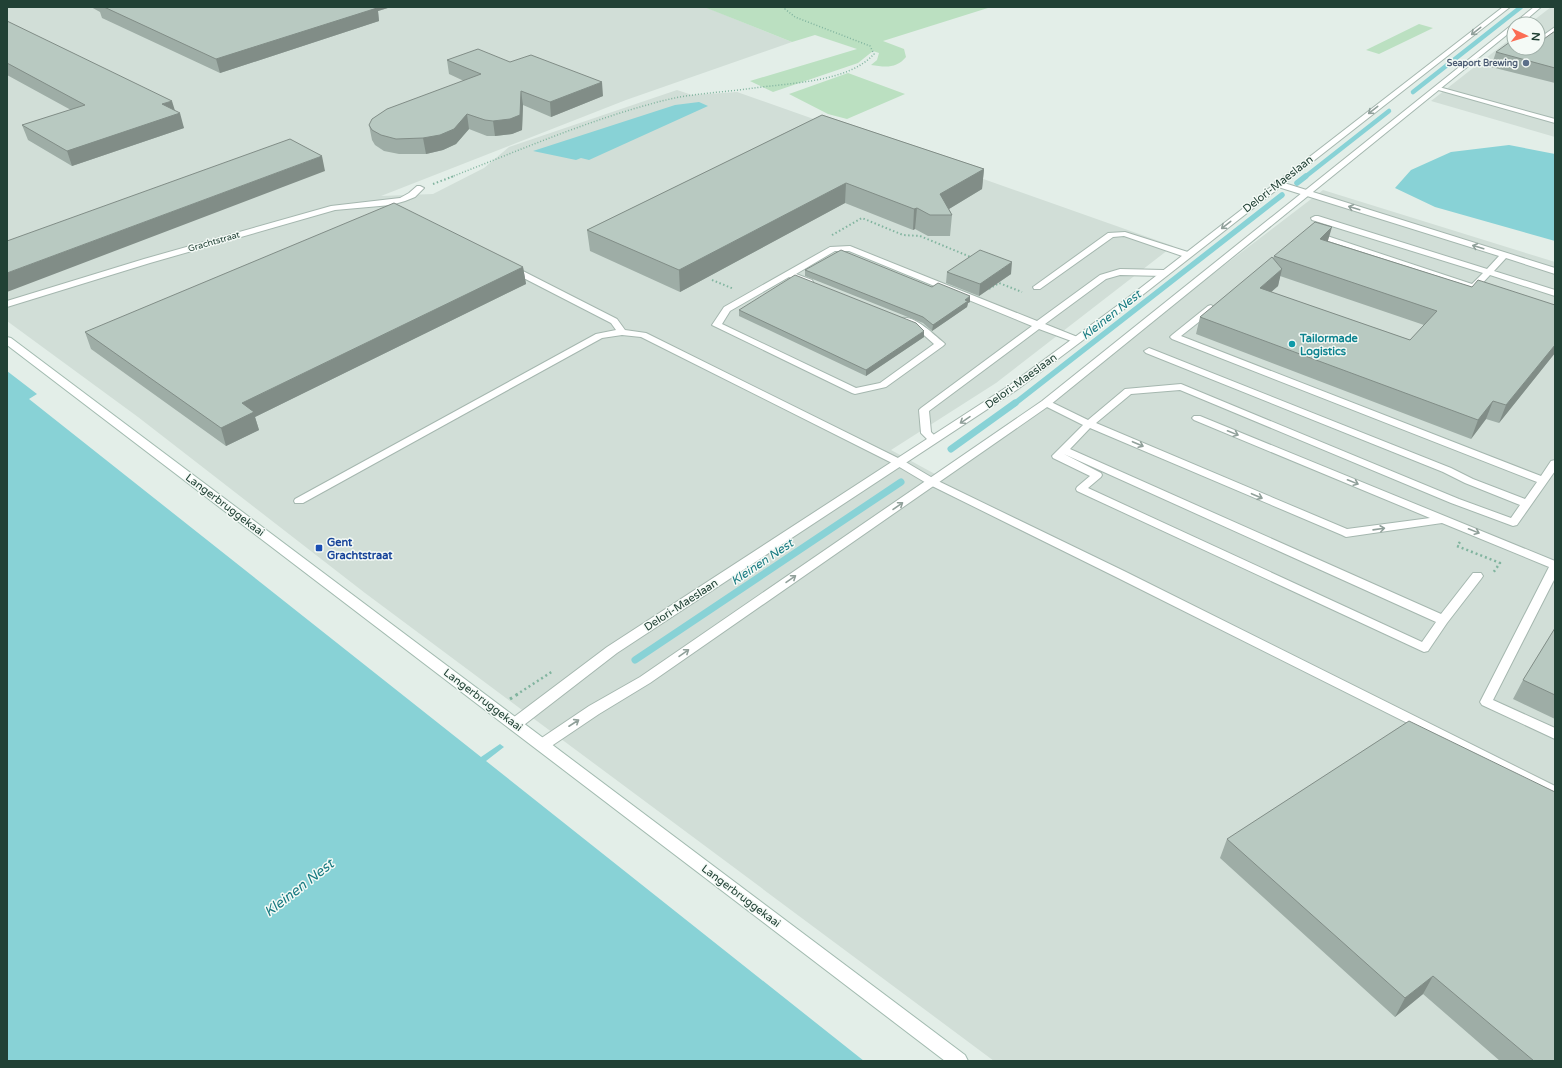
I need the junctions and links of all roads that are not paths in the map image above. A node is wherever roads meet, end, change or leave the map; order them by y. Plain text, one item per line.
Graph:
1 (1506, 7) edge
2 (1538, 7) edge
3 (1527, 16) edge
4 (1555, 29) edge
5 (1506, 32) edge
6 (1546, 36) edge
7 (1437, 88) junction
8 (1555, 121) edge
9 (1278, 184) junction
10 (420, 188) road end
11 (1307, 194) junction
12 (1315, 218) dead end
13 (1305, 232) edge
14 (1188, 255) junction
15 (1505, 255) junction
16 (502, 264) edge
17 (1555, 271) edge
18 (1488, 272) junction
19 (1164, 273) junction
20 (789, 274) junction
21 (818, 285) edge
22 (1037, 287) dead end
23 (1474, 287) junction
24 (1486, 290) edge
25 (1555, 293) edge
26 (1218, 302) edge
27 (7, 304) edge
28 (897, 317) edge
29 (1037, 324) junction
30 (622, 332) junction
31 (7, 340) edge
32 (1077, 340) junction
33 (1149, 352) dead end
34 (1046, 403) junction
35 (1197, 418) dead end
36 (1089, 424) junction
37 (934, 440) junction
38 (1063, 450) junction
39 (900, 463) junction
40 (1555, 463) edge
41 (1543, 481) junction
42 (932, 482) junction
43 (299, 501) dead end
44 (1527, 504) junction
45 (1445, 519) junction
46 (1555, 566) edge
47 (1476, 576) dead end
48 (1443, 620) junction
49 (514, 724) junction
50 (1555, 734) edge
51 (542, 745) junction
52 (1555, 792) edge
53 (959, 1061) edge

1 -> 9 street, Delori-Maeslaan
2 - 3 street
4 - 6 lane
5 - 7 street
7 - 8 lane
7 - 11 street
9 - 11 lane
9 -> 14 street, Delori-Maeslaan
10 - 27 lane, Grachtstraat
15 -> 11 lane
11 - 34 street
12 - 18 lane
13 - 23 lane
14 - 19 street, Delori-Maeslaan
14 - 22 lane
15 - 17 lane
15 - 18 lane
16 - 30 lane
18 - 23 lane
18 - 25 lane
19 - 29 lane
19 - 32 street, Delori-Maeslaan
20 - 21 lane
20 - 28 lane
20 - 29 lane
23 - 24 lane
26 - 41 lane
29 - 32 lane
29 - 37 lane
30 - 39 lane
30 - 43 lane
31 - 49 street, Langerbruggekaai
32 -> 37 street, Delori-Maeslaan
33 - 44 lane
34 - 36 lane
34 - 42 street
35 -> 45 lane
36 - 38 lane
36 - 44 lane
36 -> 45 lane
37 - 39 street, Delori-Maeslaan
38 - 48 lane
38 - 48 lane
39 - 42 lane
39 - 49 street, Delori-Maeslaan
40 - 41 lane
41 - 44 lane
51 -> 42 street
42 - 52 lane
45 -> 46 lane
46 - 50 lane
47 - 48 lane
49 - 51 street, Langerbruggekaai
51 - 53 street, Langerbruggekaai

